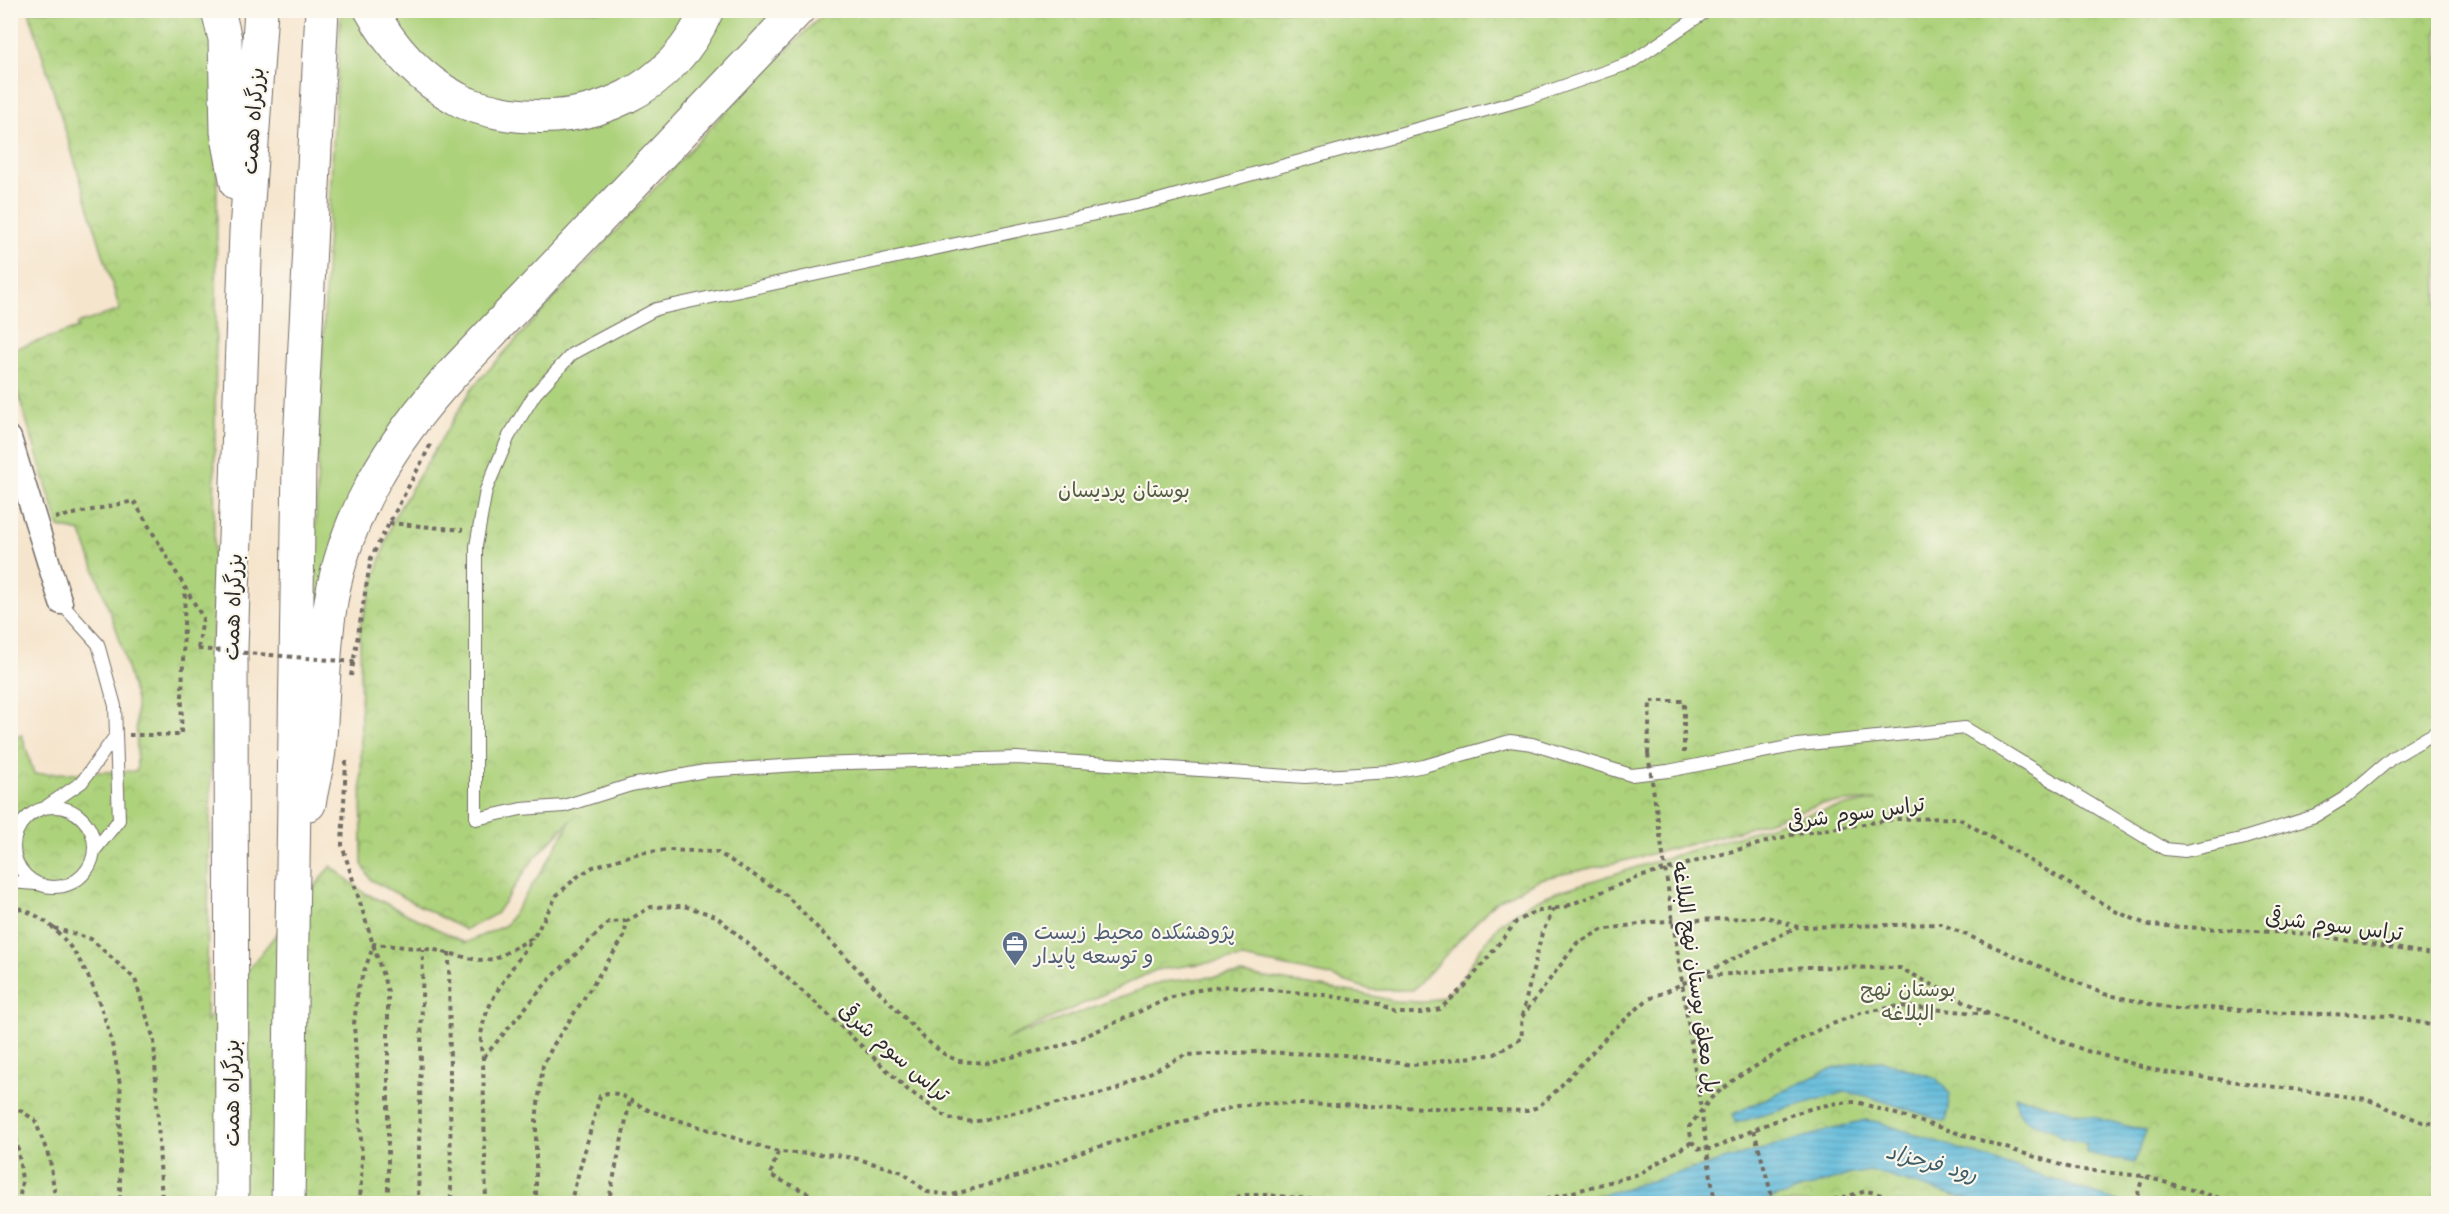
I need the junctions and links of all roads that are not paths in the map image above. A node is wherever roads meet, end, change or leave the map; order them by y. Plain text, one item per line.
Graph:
1 (218, 10) edge
2 (261, 10) edge
3 (322, 10) edge
4 (371, 10) edge
5 (707, 10) edge
6 (798, 10) edge
7 (1708, 10) edge
8 (246, 231) junction
9 (10, 438) edge
10 (61, 603) joint
11 (2439, 731) edge
12 (117, 735) junction
13 (45, 807) junction
14 (23, 820) junction
15 (10, 826) edge
16 (94, 851) junction
17 (10, 882) edge
18 (37, 884) junction
19 (292, 894) junction
20 (232, 1203) edge
21 (288, 1203) edge

1 - 8 highway
2 - 8 highway, بزرگراه همت
3 - 19 highway
4 - 5 highway
6 - 19 highway
7 - 11 lane
8 - 20 highway, بزرگراه همت
9 - 10 street
10 - 12 lane
12 - 13 lane
12 - 16 lane
13 - 14 lane
13 - 16 lane
14 - 15 lane
14 - 18 lane
16 - 18 lane
17 - 18 lane
19 - 21 highway

